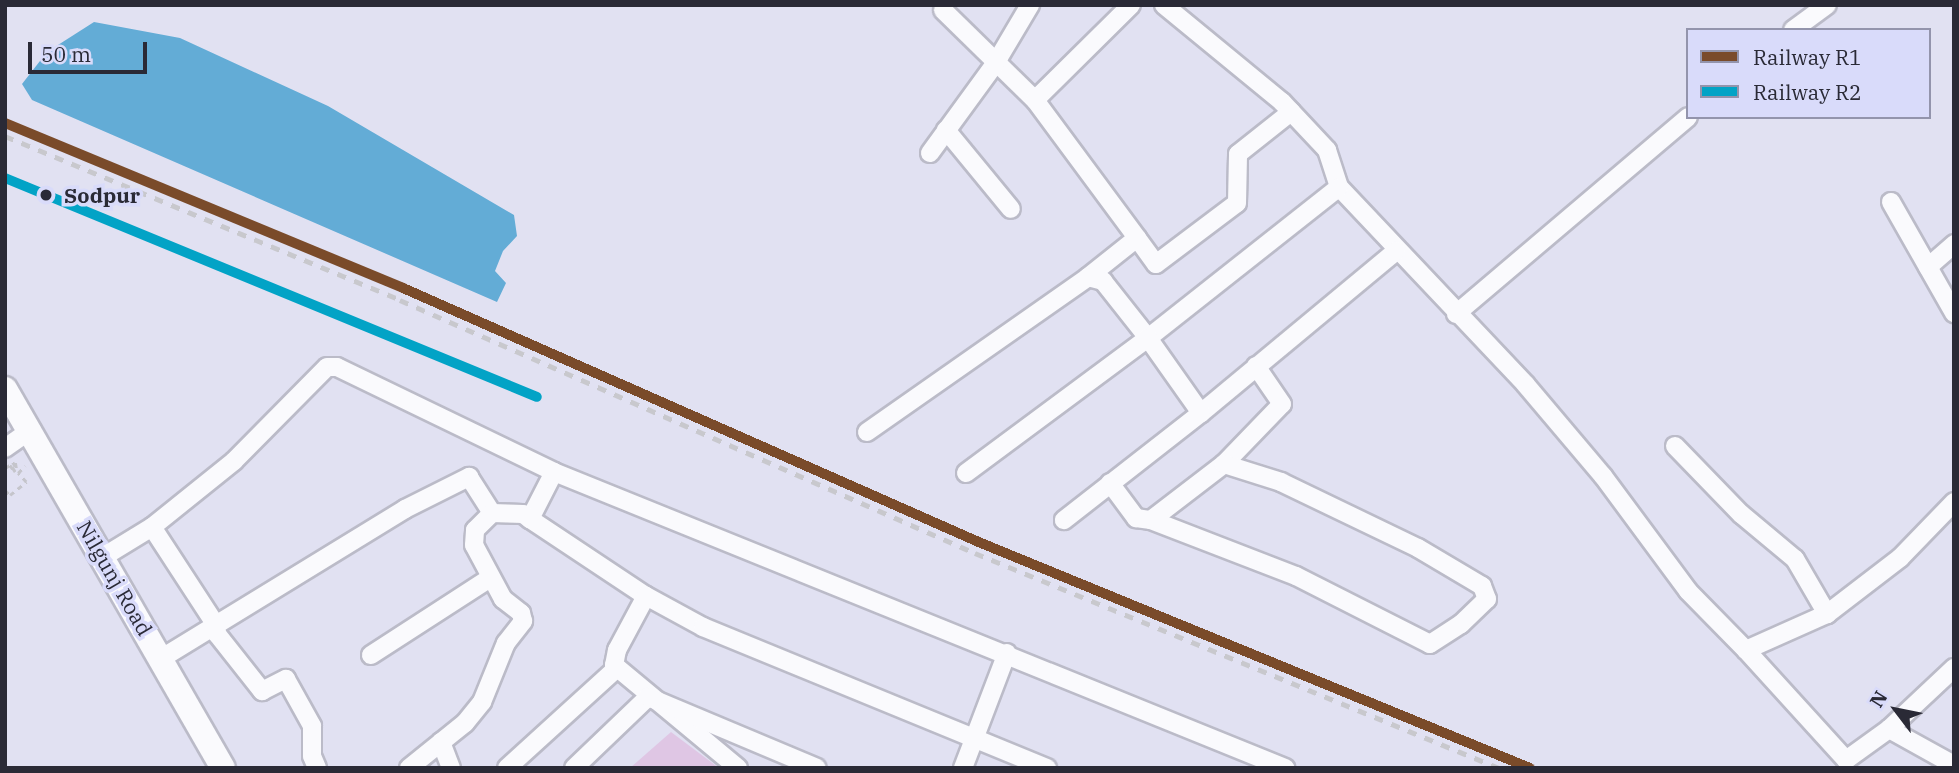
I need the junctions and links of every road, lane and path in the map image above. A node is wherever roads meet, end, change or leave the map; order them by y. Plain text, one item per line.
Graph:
1 (1030, 5) edge
2 (1131, 5) edge
3 (1164, 5) edge
4 (1827, 5) edge
5 (943, 10) dead end
6 (1796, 28) edge
7 (995, 64) junction
8 (1035, 100) junction
9 (1291, 112) junction
10 (1686, 119) edge
11 (947, 130) junction
12 (930, 153) dead end
13 (1339, 187) junction
14 (1891, 202) dead end
15 (1011, 209) dead end
16 (1137, 238) junction
17 (1954, 244) edge
18 (1396, 251) junction
19 (1928, 267) junction
20 (1088, 277) junction
21 (1954, 313) edge
22 (1456, 314) junction
23 (1148, 338) junction
24 (1256, 366) junction
25 (5, 389) edge
26 (1201, 413) junction
27 (31, 430) junction
28 (867, 432) dead end
29 (1675, 446) dead end
30 (9, 453) edge
31 (27, 464) dead end
32 (1224, 464) junction
33 (5, 468) edge
34 (554, 472) junction
35 (966, 473) dead end
36 (1110, 483) junction
37 (5, 490) edge
38 (1954, 502) edge
39 (492, 513) junction
40 (530, 519) junction
41 (1063, 520) dead end
42 (1151, 520) junction
43 (152, 527) junction
44 (103, 557) junction
45 (490, 578) junction
46 (646, 596) junction
47 (1827, 614) junction
48 (216, 625) junction
49 (1746, 650) junction
50 (1007, 653) junction
51 (371, 655) dead end
52 (162, 658) junction
53 (617, 668) junction
54 (1954, 668) edge
55 (648, 697) junction
56 (1889, 729) junction
57 (974, 738) junction
58 (441, 742) junction
59 (1954, 765) edge
60 (223, 768) edge
61 (317, 768) edge
62 (409, 768) edge
63 (451, 768) edge
64 (507, 768) edge
65 (574, 768) edge
66 (738, 768) edge
67 (817, 768) edge
68 (963, 768) edge
69 (1047, 768) edge
70 (1285, 768) edge

1 - 7 street
2 - 8 street
3 - 9 street
4 - 6 street
5 - 7 street
7 - 8 street
7 - 11 street
8 - 16 street
9 - 13 street
9 - 16 street
10 - 22 street
11 - 12 street
11 - 15 street
13 - 18 street
13 - 23 street
14 - 19 street
16 - 20 street
17 - 19 street
18 - 22 street
18 - 24 street
19 - 21 street
20 - 23 street
20 - 28 street
22 - 49 street
23 - 26 street
23 - 35 street
24 - 26 street
24 - 32 street
25 - 27 street, Nilgunj Road
26 - 36 street
27 - 30 street
27 - 44 street, Nilgunj Road
29 - 47 street
30 - 33 path
31 - 37 path
32 - 42 street
32 - 42 street
34 - 40 street
34 - 43 street
34 - 50 street
36 - 41 street
36 - 42 street
38 - 47 street
39 - 40 street
39 - 45 street
39 - 48 street
40 - 46 street
43 - 44 street
43 - 48 street
44 - 52 street, Nilgunj Road
45 - 51 street
45 - 58 street
46 - 53 street
46 - 57 street
47 - 49 street
48 - 52 street
48 - 61 street
49 - 56 street
50 - 57 street
50 - 70 street
52 - 60 street, Nilgunj Road
53 - 55 street
53 - 64 street
54 - 56 street
55 - 65 street
55 - 66 street
55 - 67 street
56 - 59 street
57 - 68 street
57 - 69 street
58 - 62 street
58 - 63 street

